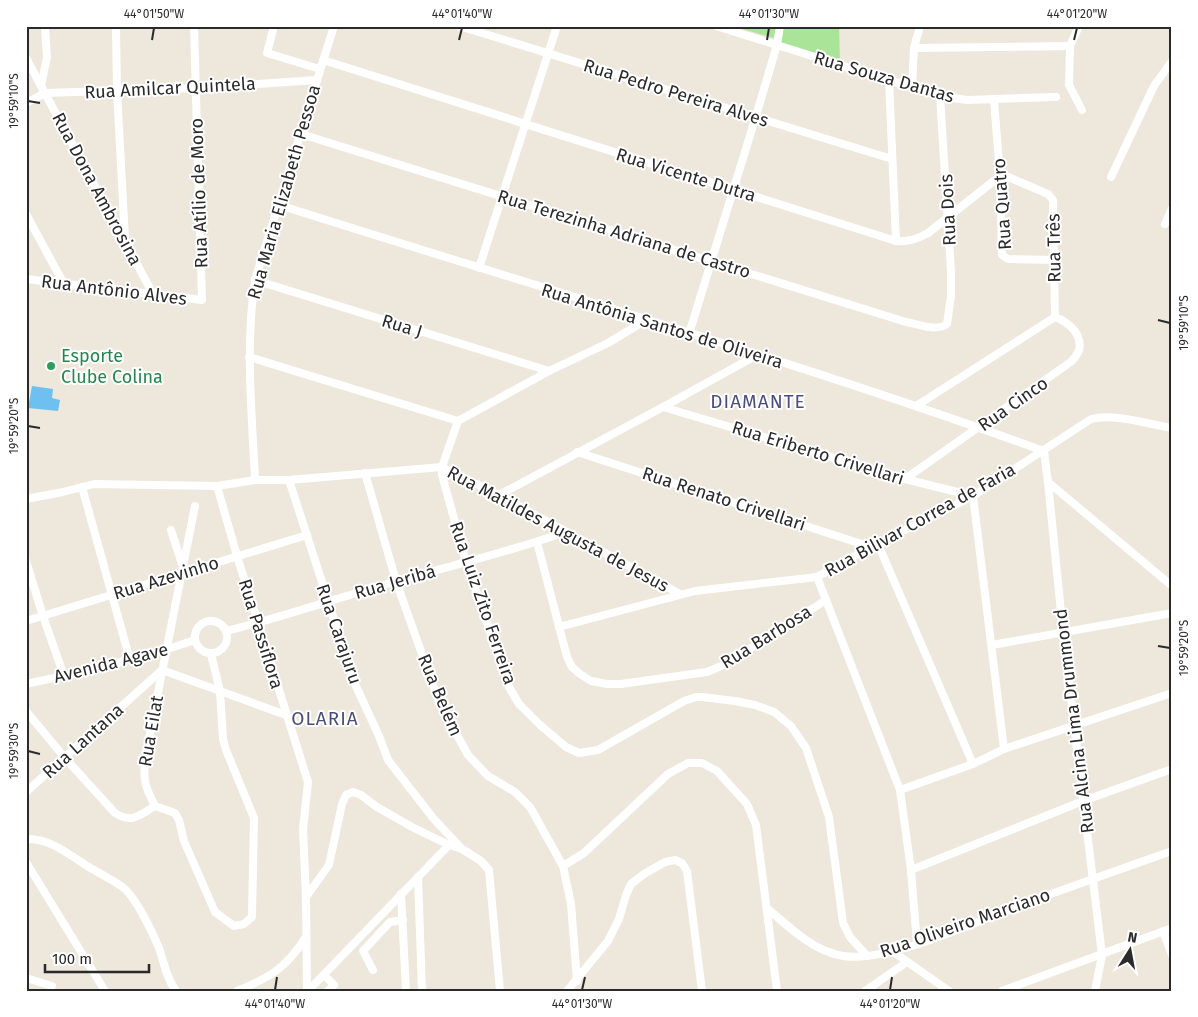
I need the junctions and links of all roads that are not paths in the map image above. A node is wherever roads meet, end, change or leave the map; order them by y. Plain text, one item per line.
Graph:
1 (45, 26) edge
2 (116, 26) edge
3 (194, 26) edge
4 (274, 26) edge
5 (334, 26) edge
6 (459, 26) edge
7 (557, 26) edge
8 (716, 26) edge
9 (780, 26) edge
10 (920, 26) edge
11 (1080, 26) edge
12 (776, 45) junction
13 (1070, 46) junction
14 (914, 48) junction
15 (547, 54) junction
16 (26, 58) edge
17 (323, 60) junction
18 (1172, 61) edge
19 (320, 70) junction
20 (317, 80) junction
21 (888, 80) junction
22 (912, 87) junction
23 (196, 88) junction
24 (43, 90) junction
25 (117, 91) junction
26 (940, 96) junction
27 (1056, 97) dead end
28 (994, 100) junction
29 (26, 103) edge
30 (1082, 110) dead end
31 (756, 116) junction
32 (525, 125) junction
33 (301, 134) junction
34 (892, 159) junction
35 (1000, 176) junction
36 (1111, 177) dead end
37 (734, 189) junction
38 (503, 197) junction
39 (279, 205) junction
40 (1172, 208) edge
41 (26, 214) edge
42 (949, 217) junction
43 (1165, 224) dead end
44 (896, 241) junction
45 (125, 242) junction
46 (1055, 260) junction
47 (712, 262) junction
48 (479, 268) junction
49 (26, 279) edge
50 (255, 280) junction
51 (64, 284) junction
52 (153, 294) junction
53 (202, 300) joint
54 (1055, 316) junction
55 (643, 319) junction
56 (947, 324) joint
57 (689, 334) junction
58 (757, 355) junction
59 (249, 358) junction
60 (549, 372) junction
61 (916, 406) junction
62 (663, 407) junction
63 (458, 421) junction
64 (979, 428) junction
65 (1172, 428) edge
66 (1044, 451) junction
67 (577, 452) junction
68 (442, 467) junction
69 (365, 473) junction
70 (905, 479) junction
71 (255, 480) junction
72 (289, 480) junction
73 (1048, 482) junction
74 (217, 486) junction
75 (82, 487) junction
76 (499, 495) junction
77 (973, 496) junction
78 (26, 499) edge
79 (195, 506) dead end
80 (171, 530) dead end
81 (565, 532) junction
82 (307, 535) junction
83 (537, 542) junction
84 (874, 545) junction
85 (237, 556) junction
86 (26, 561) edge
87 (466, 562) junction
88 (182, 569) junction
89 (817, 577) junction
90 (396, 581) junction
91 (1172, 586) edge
92 (680, 594) junction
93 (112, 595) junction
94 (826, 600) junction
95 (327, 602) junction
96 (1172, 613) edge
97 (43, 616) junction
98 (26, 621) edge
99 (258, 623) junction
100 (559, 627) junction
101 (226, 631) junction
102 (1063, 633) junction
103 (195, 640) junction
104 (992, 645) junction
105 (166, 650) junction
106 (212, 654) junction
107 (130, 660) junction
108 (162, 670) junction
109 (64, 676) junction
110 (26, 684) edge
111 (220, 691) junction
112 (1172, 694) edge
113 (26, 711) edge
114 (286, 715) junction
115 (1074, 726) junction
116 (1004, 749) junction
117 (64, 758) junction
118 (973, 764) junction
119 (1172, 769) edge
120 (900, 790) junction
121 (26, 792) edge
122 (1083, 801) junction
123 (155, 806) junction
124 (26, 839) edge
125 (449, 846) junction
126 (462, 849) junction
127 (1172, 851) edge
128 (26, 862) edge
129 (562, 866) junction
130 (912, 870) junction
131 (418, 877) junction
132 (1094, 878) junction
133 (401, 894) junction
134 (306, 896) junction
135 (767, 908) junction
136 (403, 920) junction
137 (1172, 928) edge
138 (1163, 931) junction
139 (306, 937) junction
140 (917, 944) junction
141 (892, 951) junction
142 (1102, 954) junction
143 (1172, 955) edge
144 (867, 956) junction
145 (907, 962) junction
146 (373, 970) dead end
147 (324, 975) junction
148 (26, 978) edge
149 (576, 980) junction
150 (52, 986) dead end
151 (105, 991) edge
152 (176, 991) edge
153 (237, 991) edge
154 (308, 991) edge
155 (328, 991) edge
156 (406, 991) edge
157 (422, 991) edge
158 (500, 991) edge
159 (567, 991) edge
160 (702, 991) edge
161 (777, 991) edge
162 (864, 991) edge
163 (949, 991) edge
164 (1002, 991) edge
165 (1095, 991) edge

1 - 24 street
2 - 25 street
3 - 23 street, Rua Atílio de Moro
4 - 19 street
5 - 17 street, Rua Maria Elizabeth Pessoa
6 - 15 street, Rua Pedro Pereira Alves
7 - 15 street
8 - 12 street, Rua Souza Dantas
9 - 12 street
10 - 14 street
11 - 13 street
12 - 21 street, Rua Souza Dantas
12 - 31 street
13 - 14 street
13 - 30 street
14 - 22 street
15 - 31 street, Rua Pedro Pereira Alves
15 - 32 street
16 - 24 street, Rua Dona Ambrosina
17 - 19 street, Rua Maria Elizabeth Pessoa
17 - 32 street, Rua Vicente Dutra
18 - 36 street
19 - 20 street, Rua Maria Elizabeth Pessoa
20 - 23 street, Rua Amilcar Quintela
20 - 33 street, Rua Maria Elizabeth Pessoa
21 - 22 street, Rua Souza Dantas
21 - 34 street
22 - 26 street, Rua Souza Dantas
23 - 25 street, Rua Amilcar Quintela
23 - 53 street, Rua Atílio de Moro
24 - 25 street, Rua Amilcar Quintela
24 - 29 street, Rua Amilcar Quintela
24 - 45 street, Rua Dona Ambrosina
25 - 45 street
26 - 28 street, Rua Souza Dantas
26 - 42 street, Rua Dois
27 - 28 street, Rua Souza Dantas
28 - 35 street, Rua Quatro
31 - 34 street, Rua Pedro Pereira Alves
31 - 37 street
32 - 37 street, Rua Vicente Dutra
32 - 38 street
33 - 38 street, Rua Terezinha Adriana de Castro
33 - 39 street, Rua Maria Elizabeth Pessoa
34 - 44 street
35 - 42 street
35 - 46 street, Rua Três
35 - 46 street, Rua Quatro
37 - 44 street, Rua Vicente Dutra
37 - 47 street
38 - 47 street, Rua Terezinha Adriana de Castro
38 - 48 street
39 - 48 street, Rua Antônia Santos de Oliveira
39 - 50 street, Rua Maria Elizabeth Pessoa
40 - 43 street
41 - 51 street
42 - 44 street
42 - 56 street, Rua Dois
45 - 52 street, Rua Dona Ambrosina
46 - 54 street, Rua Três
47 - 56 street, Rua Terezinha Adriana de Castro
47 - 57 street
48 - 55 street, Rua Antônia Santos de Oliveira
49 - 51 street, Rua Antônio Alves
50 - 59 street, Rua Maria Elizabeth Pessoa
50 - 60 street, Rua J
51 - 52 street, Rua Antônio Alves
52 - 53 street, Rua Antônio Alves
54 - 61 street
54 - 64 street, Rua Cinco
55 - 57 street, Rua Antônia Santos de Oliveira
55 - 60 street
57 - 58 street, Rua Antônia Santos de Oliveira
58 - 61 street, Rua Antônia Santos de Oliveira
58 - 62 street
59 - 63 street
59 - 71 street, Rua Maria Elizabeth Pessoa
60 - 63 street
61 - 64 street, Rua Antônia Santos de Oliveira
62 - 67 street
62 - 70 street, Rua Eriberto Crivellari
63 - 68 street
64 - 66 street, Rua Antônia Santos de Oliveira
64 - 70 street, Rua Cinco
65 - 66 street, Rua Bilivar Correa de Faria
66 - 73 street, Rua Alcina Lima Drummond
66 - 77 street, Rua Bilivar Correa de Faria
67 - 76 street
67 - 84 street, Rua Renato Crivellari
68 - 69 street, Rua Matildes Augusta de Jesus
68 - 76 street, Rua Matildes Augusta de Jesus
68 - 87 street, Rua Luiz Zito Ferreira
69 - 72 street, Rua Matildes Augusta de Jesus
69 - 90 street, Rua Belém
70 - 77 street, Rua Eriberto Crivellari
71 - 72 street, Rua Matildes Augusta de Jesus
71 - 74 street, Rua Matildes Augusta de Jesus
72 - 82 street, Rua Carajuru
73 - 91 street
73 - 102 street, Rua Alcina Lima Drummond
74 - 75 street, Rua Matildes Augusta de Jesus
74 - 85 street, Rua Passiflora
75 - 78 street, Rua Matildes Augusta de Jesus
75 - 93 street
76 - 81 street, Rua Matildes Augusta de Jesus
77 - 84 street, Rua Bilivar Correa de Faria
77 - 104 street
79 - 88 street, Rua Eilat
80 - 88 street
81 - 83 street, Rua Jeribá
81 - 92 street, Rua Matildes Augusta de Jesus
82 - 85 street, Rua Azevinho
82 - 95 street, Rua Carajuru
83 - 87 street, Rua Jeribá
83 - 100 street, Rua Barbosa
84 - 89 street, Rua Bilivar Correa de Faria
84 - 118 street
85 - 88 street, Rua Azevinho
85 - 99 street, Rua Passiflora
86 - 97 street
87 - 90 street, Rua Jeribá
87 - 144 street, Rua Luiz Zito Ferreira
88 - 93 street, Rua Azevinho
88 - 105 street, Rua Eilat
89 - 92 street, Rua Bilivar Correa de Faria
89 - 94 street
90 - 95 street, Rua Jeribá
90 - 129 street, Rua Belém
92 - 100 street, Rua Bilivar Correa de Faria
93 - 97 street, Rua Azevinho
93 - 107 street
94 - 100 street, Rua Barbosa
94 - 120 street
95 - 99 street, Rua Jeribá
95 - 126 street, Rua Carajuru
96 - 102 street
97 - 98 street, Rua Azevinho
97 - 109 street
99 - 101 street, Rua Jeribá
99 - 114 street, Rua Passiflora
101 - 103 street
101 - 106 street
102 - 104 street
102 - 115 street, Rua Alcina Lima Drummond
103 - 105 street, Avenida Agave
103 - 106 street
104 - 116 street
105 - 107 street, Avenida Agave
105 - 108 street, Rua Eilat
106 - 111 street
107 - 109 street, Avenida Agave
108 - 111 street
108 - 117 street, Rua Lantana
108 - 123 street, Rua Eilat
109 - 110 street, Avenida Agave
111 - 114 street
111 - 123 street
112 - 115 street
113 - 117 street
114 - 134 street, Rua Passiflora
115 - 116 street
115 - 122 street, Rua Alcina Lima Drummond
116 - 118 street
117 - 121 street, Rua Lantana
117 - 123 street
118 - 120 street
119 - 122 street
120 - 130 street
122 - 130 street
122 - 132 street, Rua Alcina Lima Drummond
124 - 152 street
125 - 126 street
125 - 131 street
125 - 134 street
126 - 158 street
127 - 132 street, Rua Oliveiro Marciano
128 - 151 street
129 - 135 street
129 - 149 street, Rua Belém
130 - 140 street
131 - 133 street
131 - 157 street
132 - 140 street, Rua Oliveiro Marciano
132 - 142 street, Rua Alcina Lima Drummond
133 - 136 street
133 - 147 street
134 - 139 street, Rua Passiflora
135 - 144 street, Rua Oliveiro Marciano
135 - 161 street
136 - 146 street
136 - 156 street
137 - 138 street
138 - 142 street
138 - 143 street
139 - 153 street
139 - 154 street, Rua Passiflora
140 - 141 street, Rua Oliveiro Marciano
141 - 144 street, Rua Oliveiro Marciano
141 - 145 street
142 - 164 street
142 - 165 street, Rua Alcina Lima Drummond
145 - 162 street
145 - 163 street
147 - 154 street
147 - 155 street
148 - 150 street
149 - 159 street
149 - 160 street

